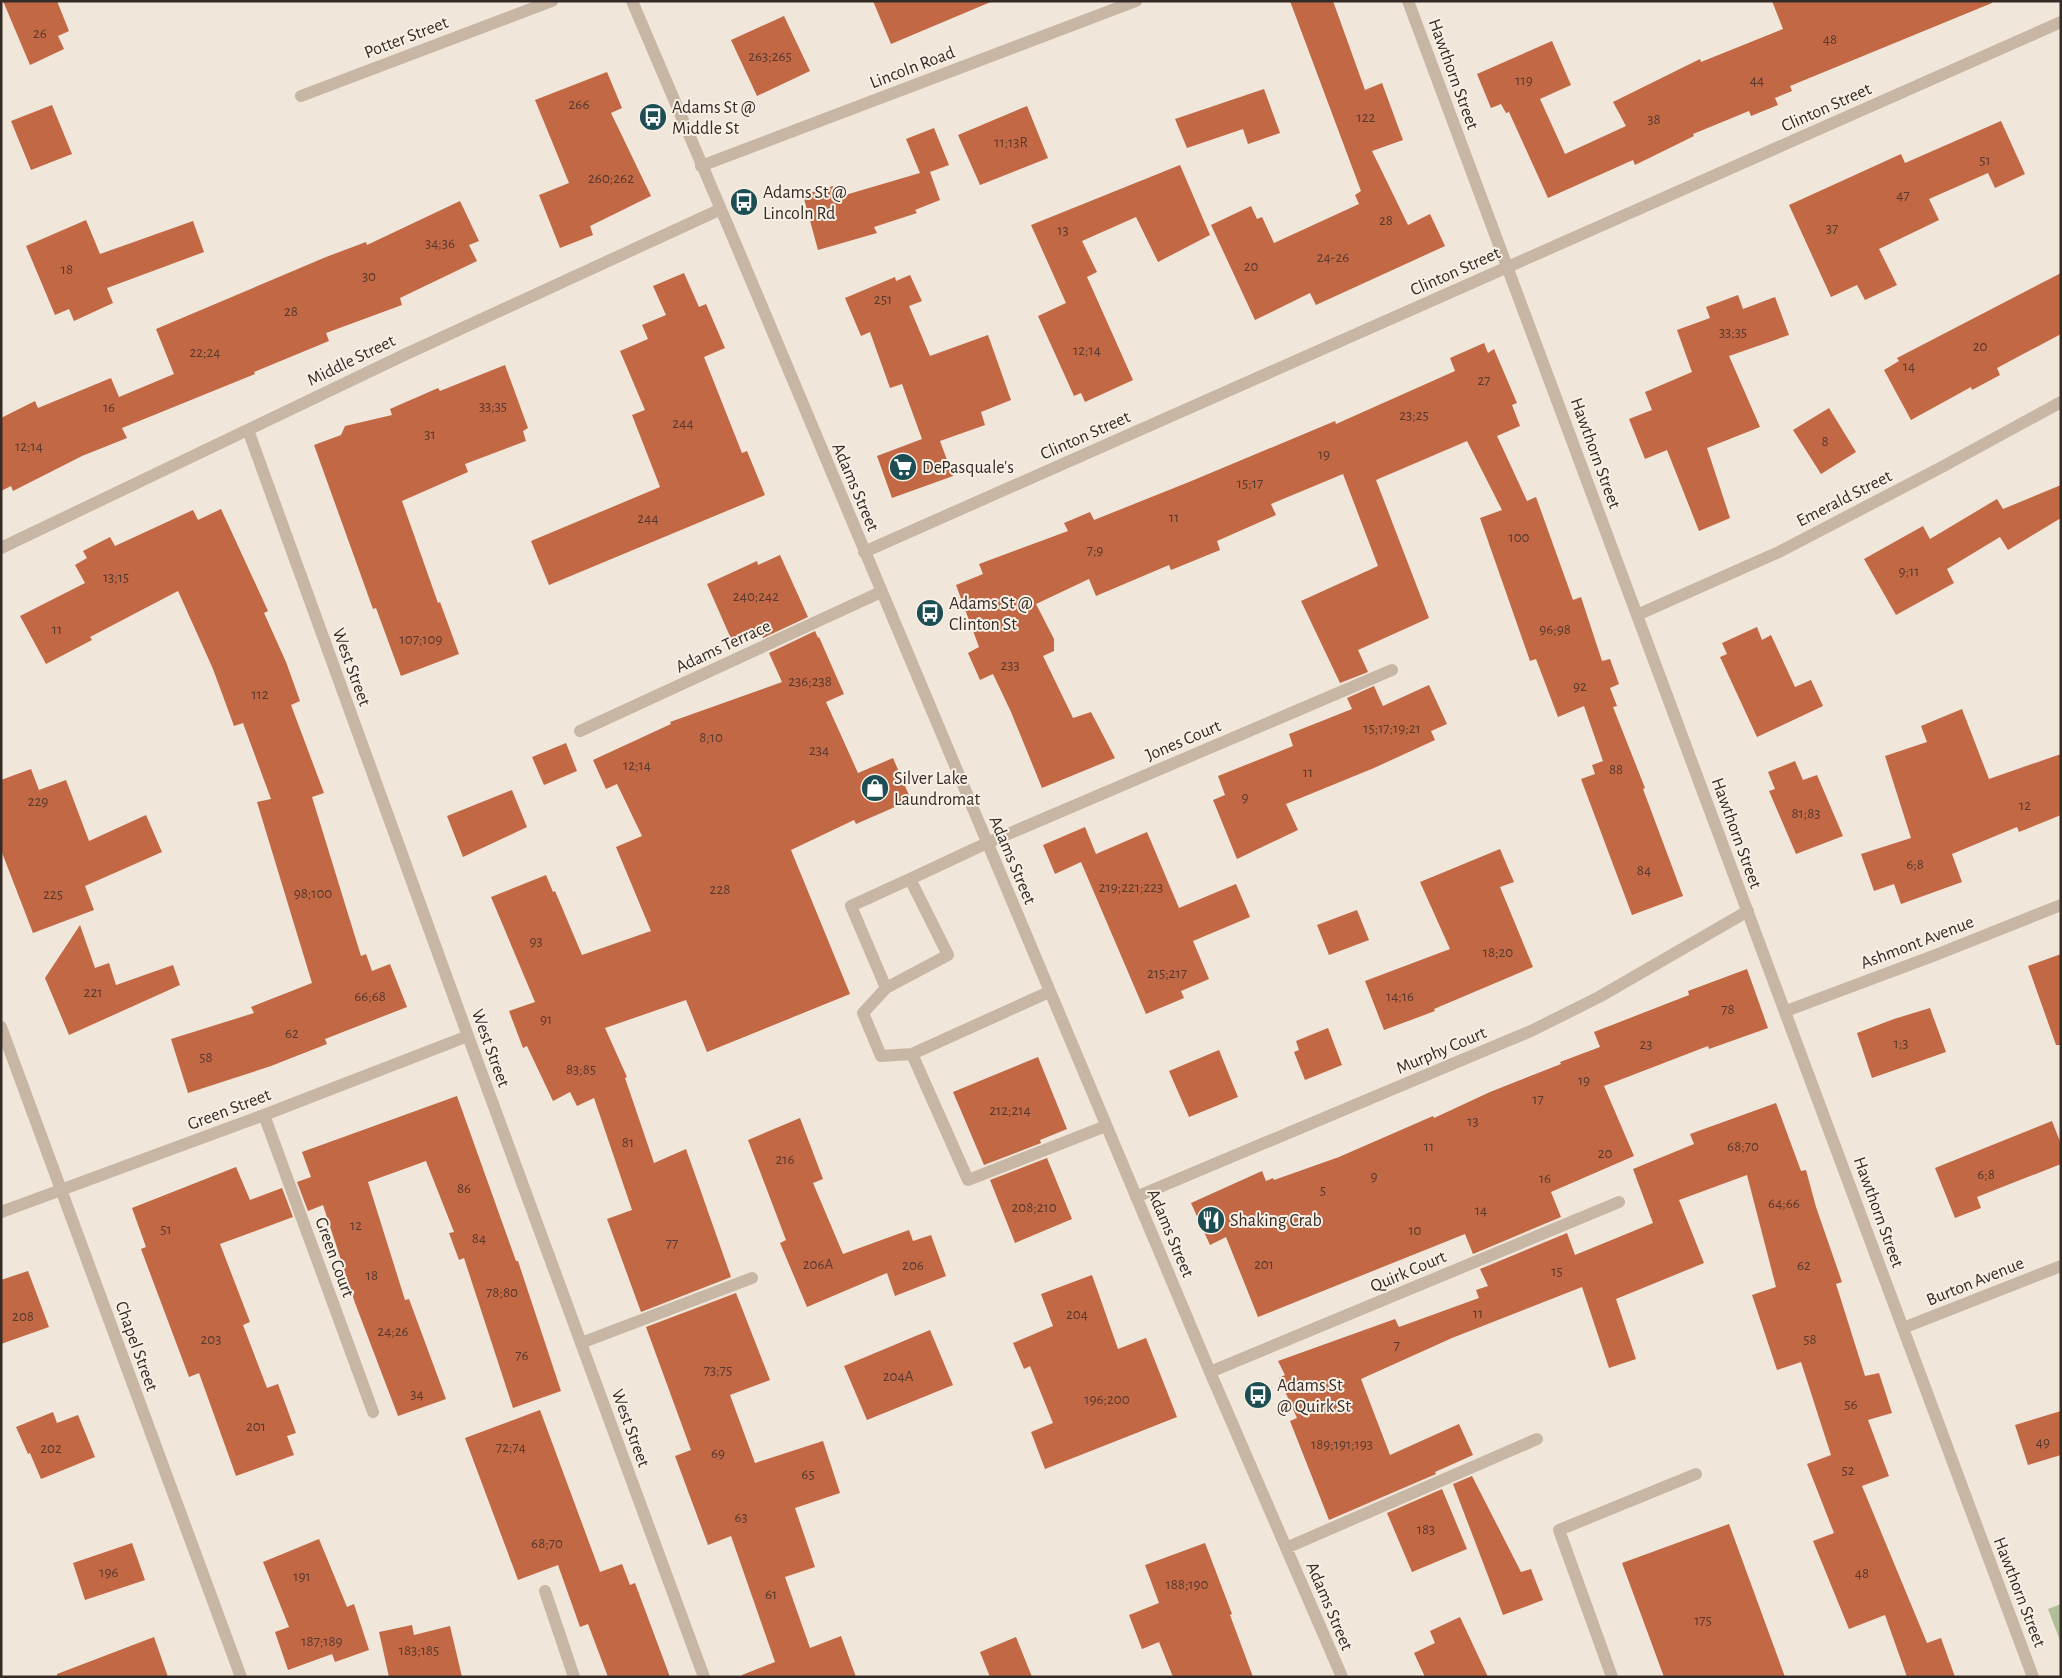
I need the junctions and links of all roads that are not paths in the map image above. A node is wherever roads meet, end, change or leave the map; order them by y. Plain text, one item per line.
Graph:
1 (552, 1) edge
2 (632, 1) edge
3 (1136, 1) edge
4 (1408, 1) edge
5 (2061, 22) edge
6 (301, 96) dead end
7 (701, 166) junction
8 (720, 210) junction
9 (1508, 266) junction
10 (2061, 402) edge
11 (248, 430) junction
12 (1, 548) edge
13 (864, 552) junction
14 (881, 592) junction
15 (1637, 615) junction
16 (1392, 670) dead end
17 (580, 732) dead end
18 (986, 843) junction
19 (910, 879) junction
20 (2061, 905) edge
21 (1748, 911) junction
22 (886, 988) junction
23 (1049, 992) junction
24 (1786, 1011) junction
25 (1, 1027) edge
26 (468, 1036) junction
27 (912, 1054) junction
28 (264, 1115) junction
29 (1106, 1126) junction
30 (61, 1190) junction
31 (1136, 1197) junction
32 (1619, 1202) dead end
33 (1, 1212) edge
34 (2061, 1266) edge
35 (752, 1278) dead end
36 (1903, 1328) junction
37 (581, 1343) junction
38 (1210, 1372) junction
39 (372, 1412) dead end
40 (1538, 1439) dead end
41 (1696, 1474) dead end
42 (1286, 1548) junction
43 (545, 1591) dead end
44 (241, 1677) edge
45 (574, 1677) edge
46 (704, 1677) edge
47 (1342, 1677) edge
48 (1612, 1677) edge
49 (2033, 1677) edge

1 - 6 street, Potter Street
2 - 7 street, Adams Street
3 - 7 street, Lincoln Road
4 - 9 street, Hawthorn Street
5 - 9 street, Clinton Street
7 - 8 street, Adams Street
8 - 11 street, Middle Street
8 - 13 street, Adams Street
9 - 13 street, Clinton Street
9 - 15 street, Hawthorn Street
10 - 15 street, Emerald Street
11 - 12 street, Middle Street
11 - 26 street, West Street
13 - 14 street, Adams Street
14 - 17 street, Adams Terrace
14 - 18 street, Adams Street
15 - 21 street, Hawthorn Street
16 - 18 street, Jones Court
18 - 19 street, Jones Court
18 - 23 street, Adams Street
19 - 22 street, Jones Court
19 - 22 street
20 - 24 street, Ashmont Avenue
21 - 24 street, Hawthorn Street
21 - 31 street, Murphy Court
22 - 27 street
23 - 27 street
23 - 29 street, Adams Street
24 - 36 street, Hawthorn Street
25 - 30 street, Chapel Street
26 - 28 street, Green Street
26 - 37 street, West Street
27 - 29 street
28 - 30 street, Green Street
28 - 39 street, Green Court
29 - 31 street, Adams Street
30 - 33 street, Green Street
30 - 44 street, Chapel Street
31 - 38 street, Adams Street
32 - 38 street, Quirk Court
34 - 36 street, Burton Avenue
35 - 37 street
36 - 49 street, Hawthorn Street
37 - 46 street, West Street
38 - 42 street, Adams Street
40 - 42 street
41 - 48 street
42 - 47 street, Adams Street
43 - 45 street

